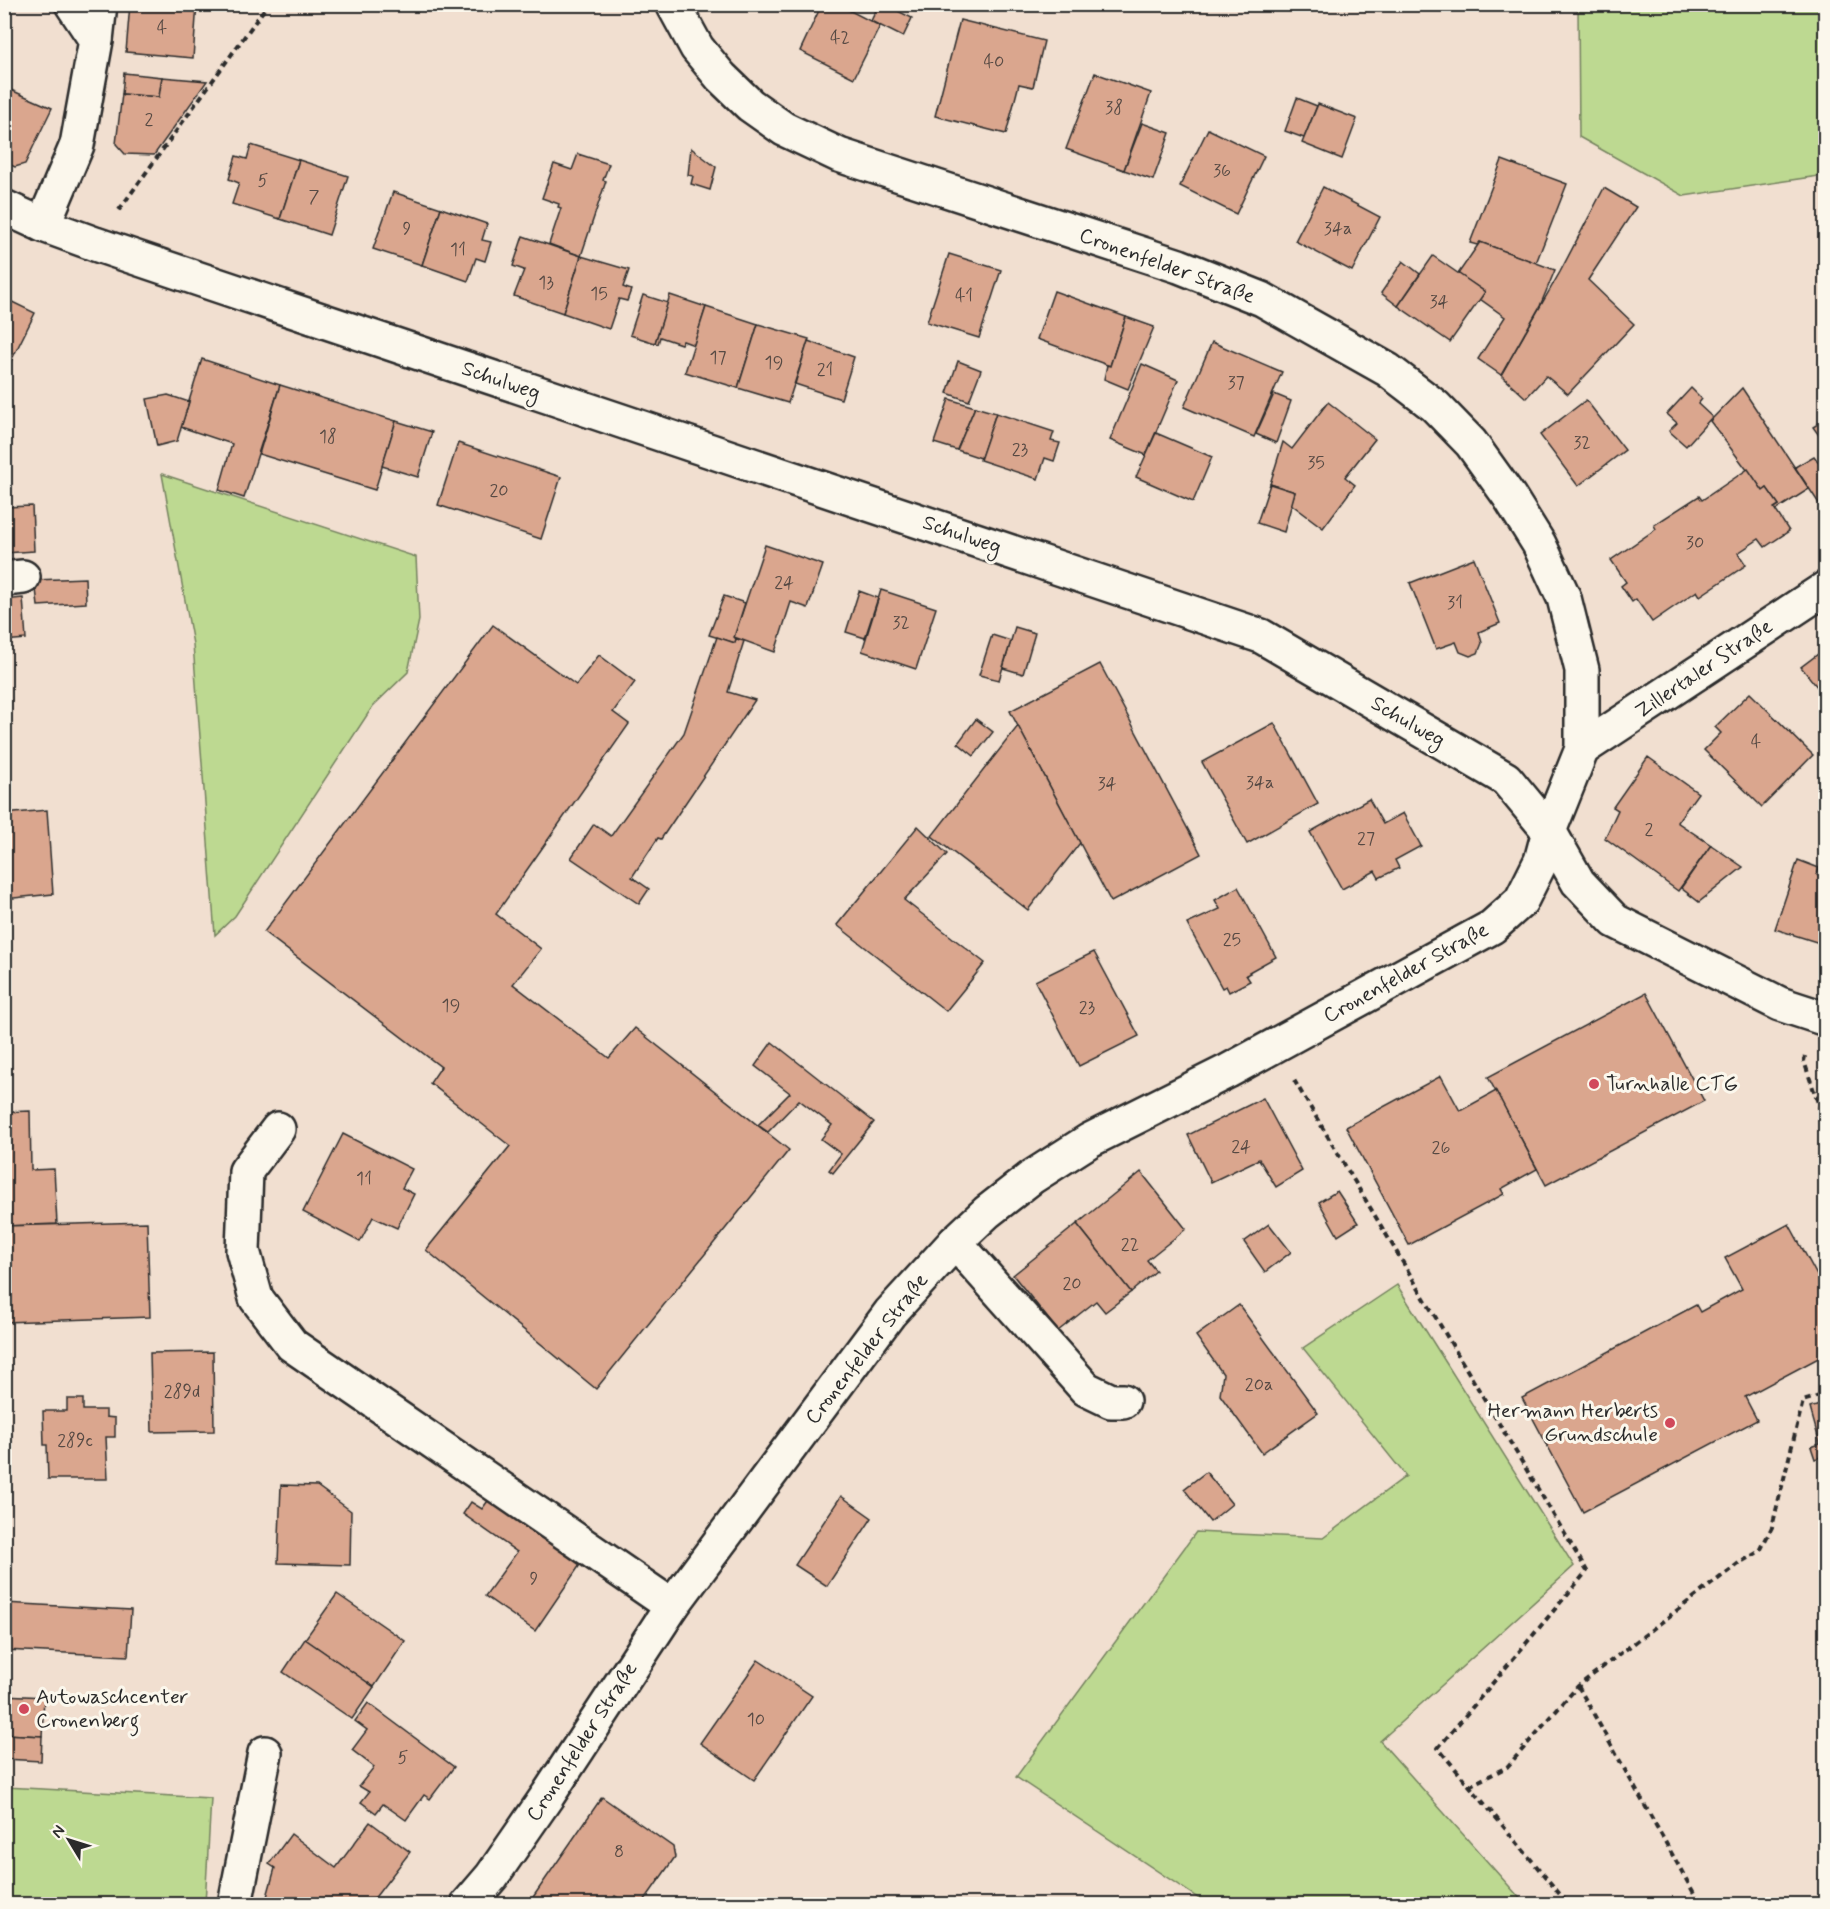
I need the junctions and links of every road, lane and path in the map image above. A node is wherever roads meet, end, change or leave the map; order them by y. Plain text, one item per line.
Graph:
1 (72, 4) edge
2 (99, 4) edge
3 (268, 4) edge
4 (673, 4) edge
5 (96, 40) junction
6 (4, 207) edge
7 (43, 225) junction
8 (95, 244) junction
9 (1826, 588) edge
10 (1582, 749) junction
11 (1550, 831) junction
12 (1817, 1016) edge
13 (1274, 1046) junction
14 (1826, 1127) edge
15 (278, 1129) dead end
16 (955, 1242) junction
17 (1826, 1394) edge
18 (1123, 1401) dead end
19 (672, 1606) junction
20 (1578, 1686) junction
21 (265, 1753) dead end
22 (1469, 1786) junction
23 (235, 1905) edge
24 (468, 1905) edge
25 (1568, 1905) edge
26 (1700, 1905) edge

1 - 5 street
2 - 5 street
3 - 8 path
4 - 10 street, Cronenfelder Straße
5 - 7 street
6 - 7 street, Schulweg
7 - 8 street, Schulweg
8 - 11 street, Schulweg
9 - 10 street, Zillertaler Straße
10 - 11 street, Cronenfelder Straße
11 - 12 street, Schulweg
11 - 13 street, Cronenfelder Straße
12 - 14 path
13 - 16 street, Cronenfelder Straße
13 - 22 path
15 - 19 street
16 - 18 street
16 - 19 street, Cronenfelder Straße
17 - 20 path
19 - 24 street, Cronenfelder Straße
20 - 22 path
20 - 26 path
21 - 23 street
22 - 25 path

